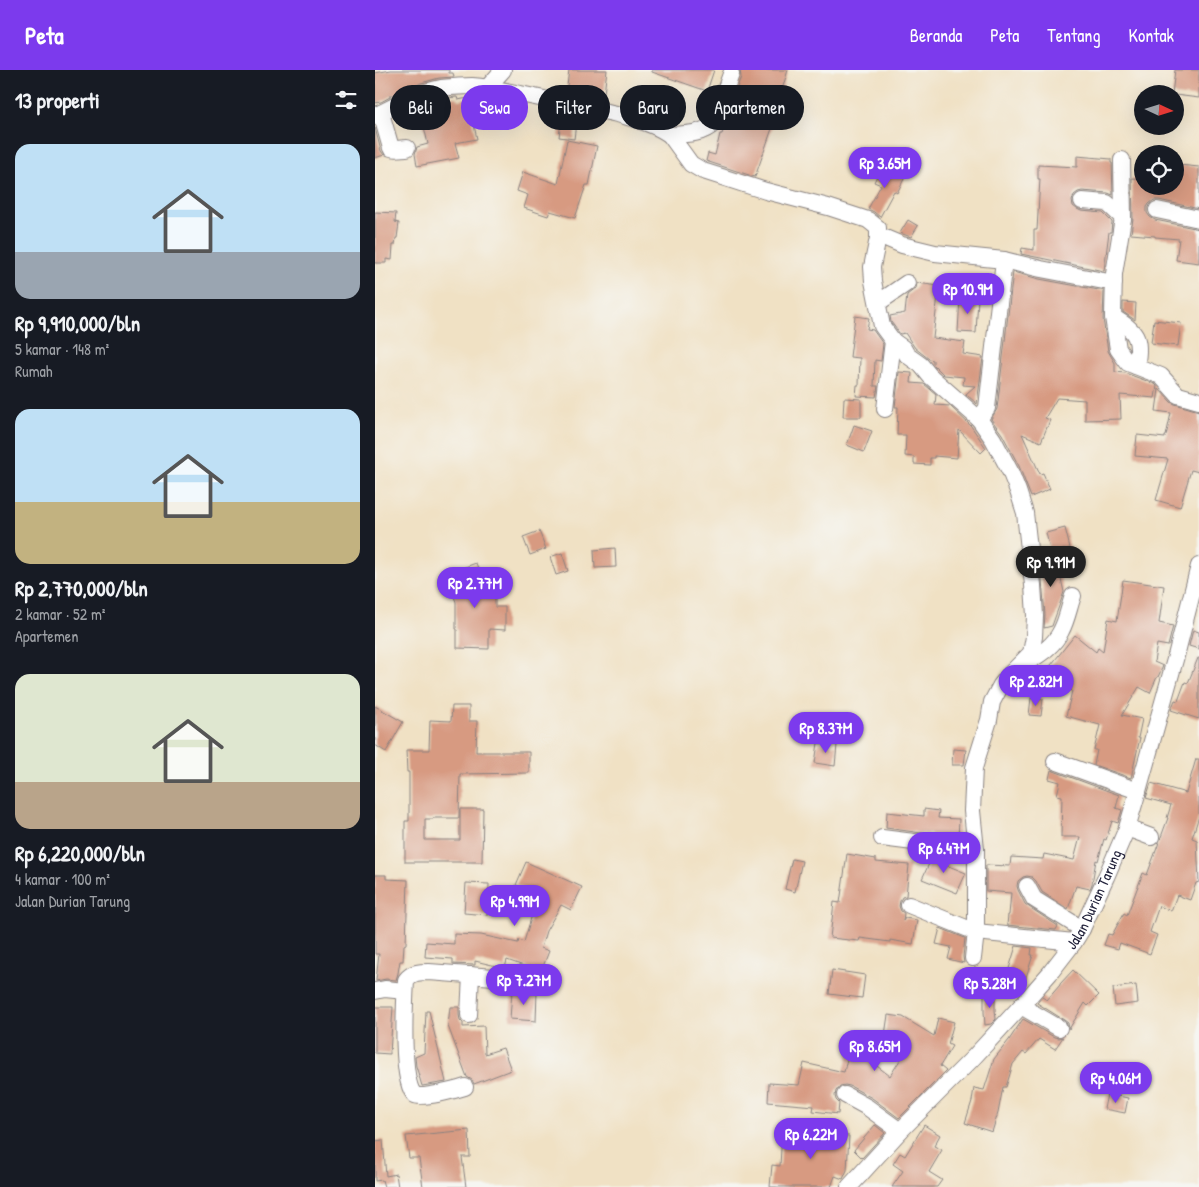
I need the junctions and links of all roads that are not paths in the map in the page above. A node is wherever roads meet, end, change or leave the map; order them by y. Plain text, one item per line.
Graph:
1 (503, 70) edge
2 (731, 74) dead end
3 (490, 85) edge
4 (461, 87) edge
5 (528, 97) edge
6 (378, 115) edge
7 (670, 135) junction
8 (407, 148) dead end
9 (1122, 160) dead end
10 (1083, 201) dead end
11 (1157, 210) dead end
12 (1123, 218) junction
13 (1199, 219) edge
14 (878, 238) junction
15 (1004, 260) junction
16 (907, 283) dead end
17 (1114, 283) junction
18 (878, 303) junction
19 (893, 341) junction
20 (1199, 401) edge
21 (885, 409) dead end
22 (979, 419) junction
23 (1199, 566) edge
24 (1073, 596) dead end
25 (1011, 673) junction
26 (1055, 761) dead end
27 (1139, 791) junction
28 (1127, 828) junction
29 (1151, 837) dead end
30 (882, 838) dead end
31 (975, 850) junction
32 (1027, 886) dead end
33 (909, 905) dead end
34 (976, 932) junction
35 (1078, 935) junction
36 (973, 958) dead end
37 (471, 975) junction
38 (546, 983) dead end
39 (375, 991) edge
40 (405, 991) junction
41 (1021, 1006) junction
42 (469, 1015) dead end
43 (1059, 1028) dead end
44 (465, 1087) dead end
45 (845, 1095) dead end
46 (900, 1131) junction
47 (849, 1187) edge

1 - 3 street
2 - 7 street
4 - 6 street
5 - 7 street
6 - 8 street
7 - 14 street
9 - 12 street
10 - 12 street
11 - 13 street
12 - 17 street
14 - 15 street
14 - 18 street
15 - 17 street
15 - 22 street
16 - 18 street
17 - 20 street
18 - 19 street
19 - 21 street
19 - 22 street
22 - 25 street
23 - 27 street, Jalan Durian Tarung
24 - 25 street
25 - 31 street
26 - 27 street
27 - 28 street, Jalan Durian Tarung
28 - 29 street
28 - 35 street, Jalan Durian Tarung
30 - 31 street
31 - 34 street
32 - 35 street
33 - 34 street
34 - 35 street
34 - 36 street
35 - 41 street, Jalan Durian Tarung
37 - 38 street
37 - 40 street
37 - 42 street
39 - 40 street
40 - 44 street
41 - 43 street
41 - 46 street, Jalan Durian Tarung
45 - 46 street
46 - 47 street, Jalan Durian Tarung

